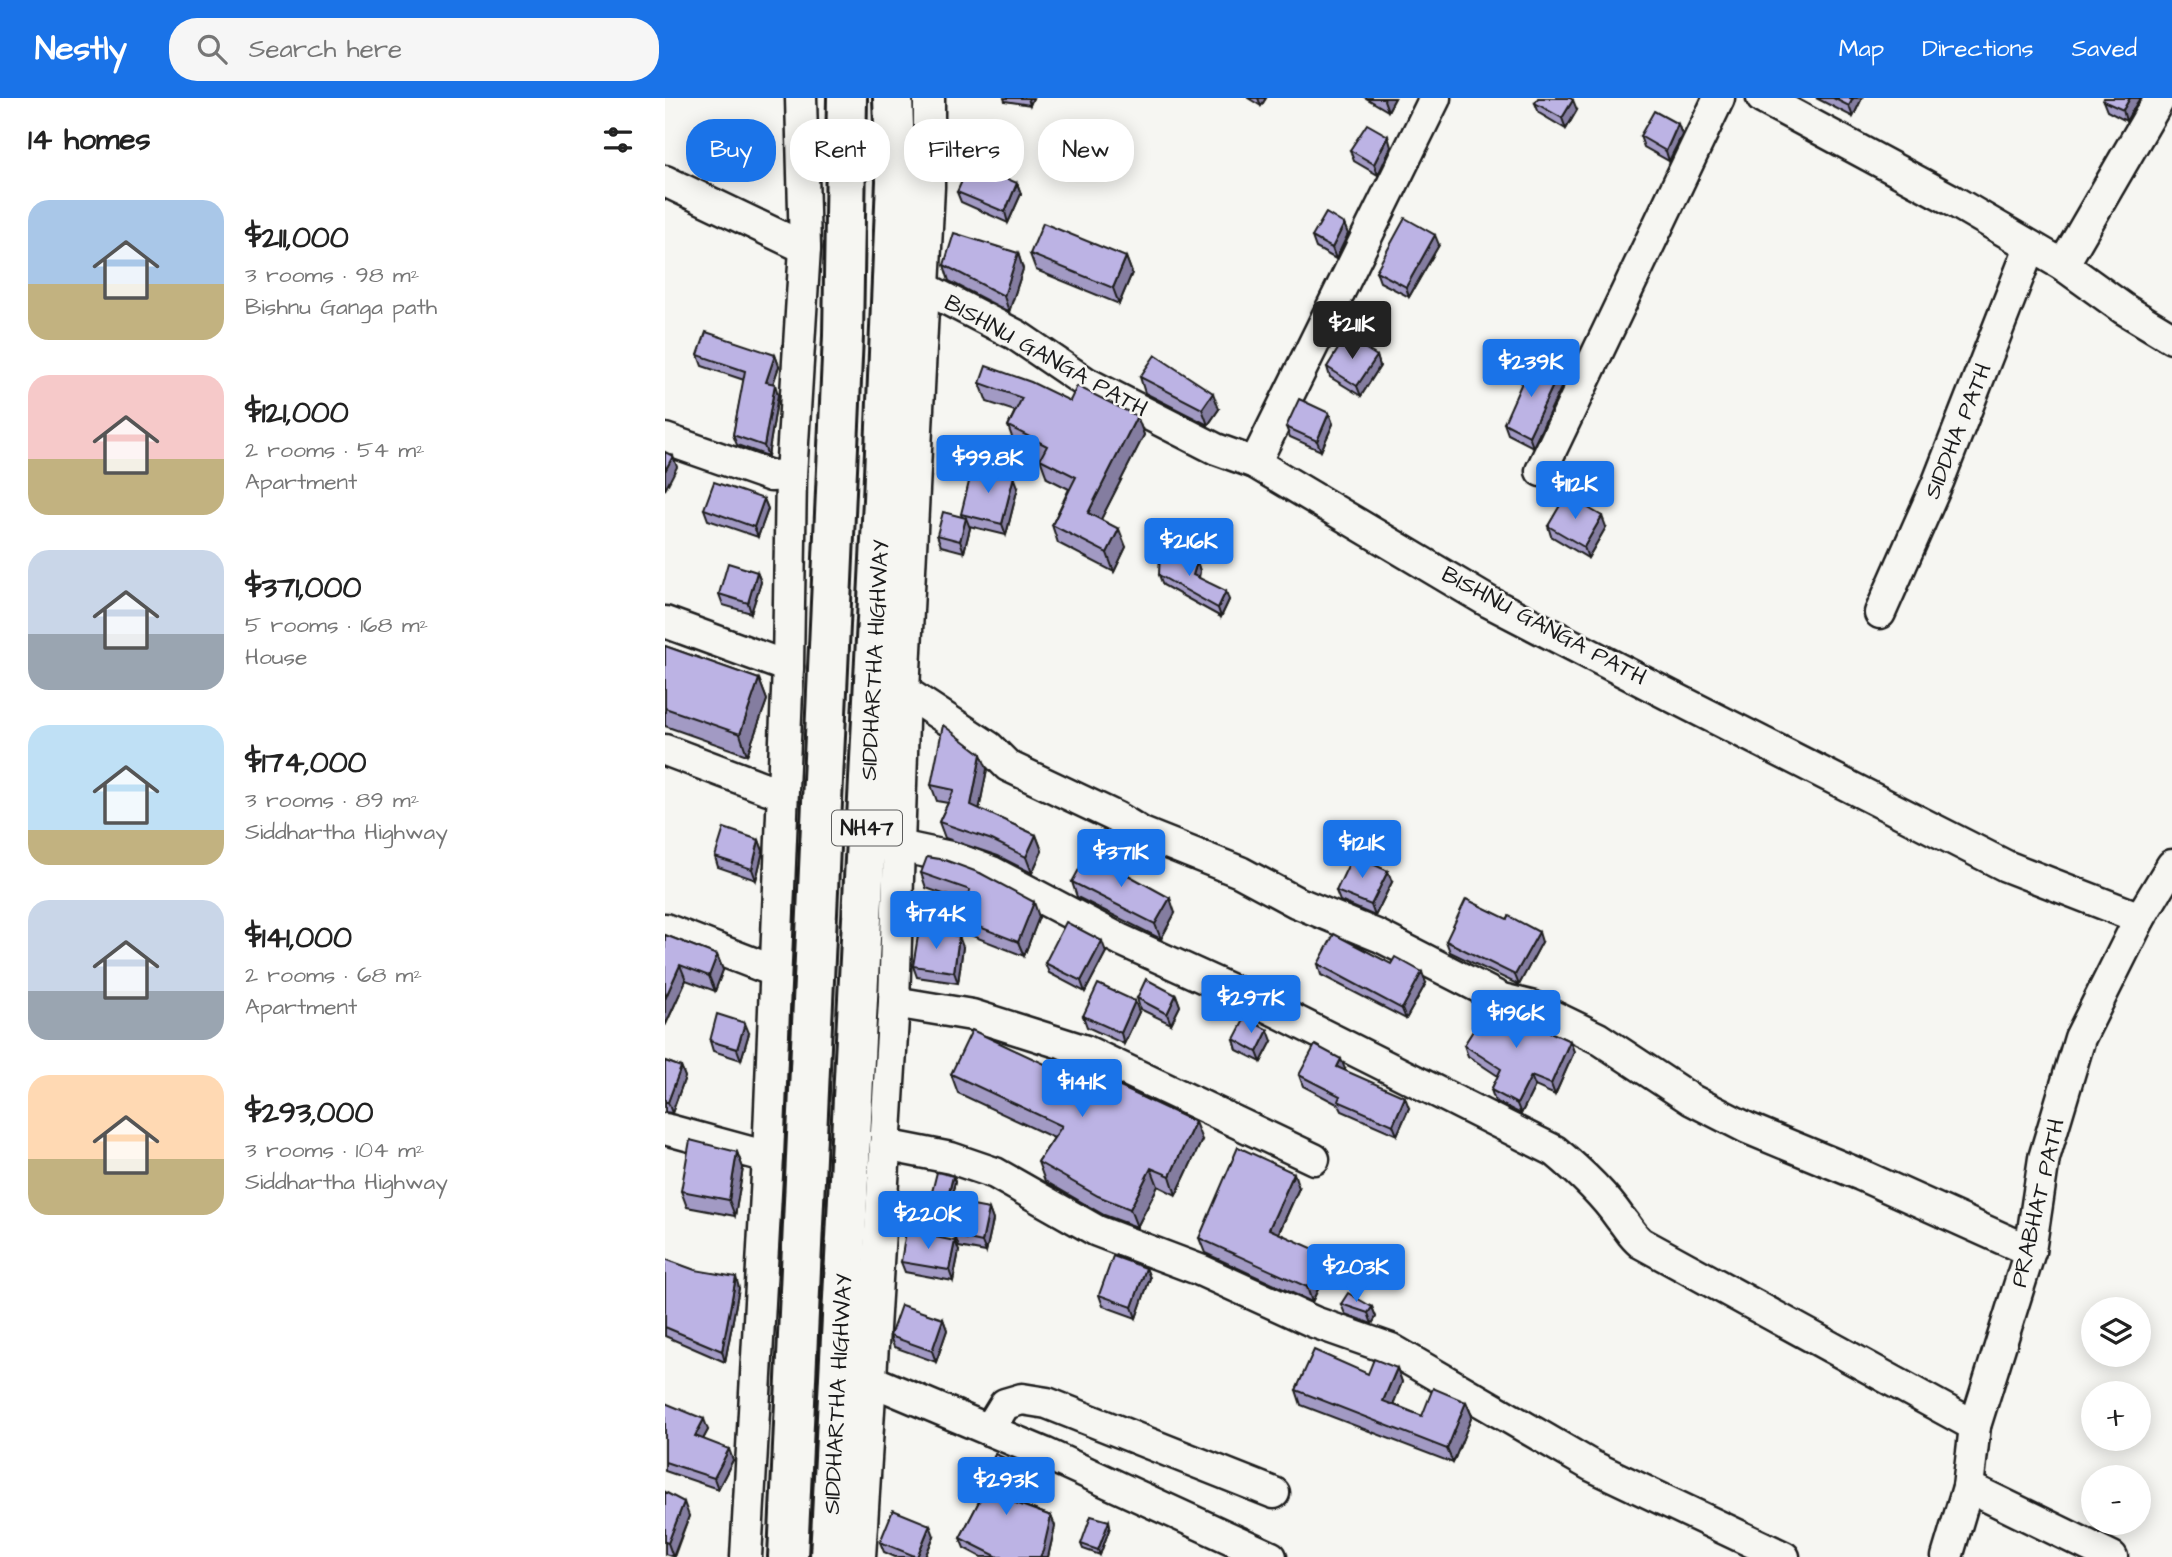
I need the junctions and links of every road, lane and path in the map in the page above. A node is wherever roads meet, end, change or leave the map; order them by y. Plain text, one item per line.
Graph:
1 (801, 98) edge
2 (847, 98) edge
3 (893, 98) edge
4 (929, 98) edge
5 (1435, 98) edge
6 (1719, 98) edge
7 (1762, 98) edge
8 (2160, 98) edge
9 (665, 181) edge
10 (2030, 247) junction
11 (805, 248) junction
12 (2063, 265) junction
13 (925, 288) junction
14 (2172, 338) edge
15 (665, 439) edge
16 (1255, 463) junction
17 (1541, 471) dead end
18 (791, 475) junction
19 (1880, 613) dead end
20 (665, 622) edge
21 (788, 667) junction
22 (904, 691) junction
23 (665, 750) edge
24 (782, 790) junction
25 (899, 846) junction
26 (2172, 865) edge
27 (2140, 918) junction
28 (665, 929) edge
29 (774, 971) junction
30 (894, 1002) junction
31 (665, 1129) edge
32 (884, 1145) junction
33 (768, 1157) junction
34 (1314, 1158) dead end
35 (2030, 1251) junction
36 (870, 1380) junction
37 (1975, 1426) junction
38 (989, 1430) junction
39 (1968, 1488) junction
40 (1274, 1493) dead end
41 (746, 1557) edge
42 (788, 1557) edge
43 (830, 1557) edge
44 (860, 1557) edge
45 (1271, 1557) edge
46 (1784, 1557) edge
47 (1947, 1557) edge
48 (2112, 1557) edge

1 - 11 street
2 - 42 highway, SIDDHARTHA HIGHWAY / NH47
3 - 43 highway, SIDDHARTHA HIGHWAY / NH47
4 - 13 street
5 - 16 street
6 - 17 street
7 - 10 street
8 - 12 street
9 - 11 street
10 - 12 street
10 - 19 street, SIDDHA PATH
11 - 18 street
12 - 14 street
13 - 16 street, BISHNU GANGA PATH
13 - 22 street
15 - 18 street
16 - 27 street, BISHNU GANGA PATH
18 - 21 street
20 - 21 street
21 - 24 street
22 - 25 street
22 - 35 street
23 - 24 street
24 - 29 street
25 - 30 street
25 - 37 street
26 - 27 street, PRABHAT PATH
27 - 35 street, PRABHAT PATH
28 - 29 street
29 - 33 street
30 - 32 street
30 - 34 street
31 - 33 street
32 - 36 street
32 - 46 street
33 - 41 street
35 - 37 street, PRABHAT PATH
36 - 38 street
36 - 44 street
37 - 39 street, PRABHAT PATH
38 - 40 street
38 - 45 street
39 - 47 street, PRABHAT PATH
39 - 48 street

